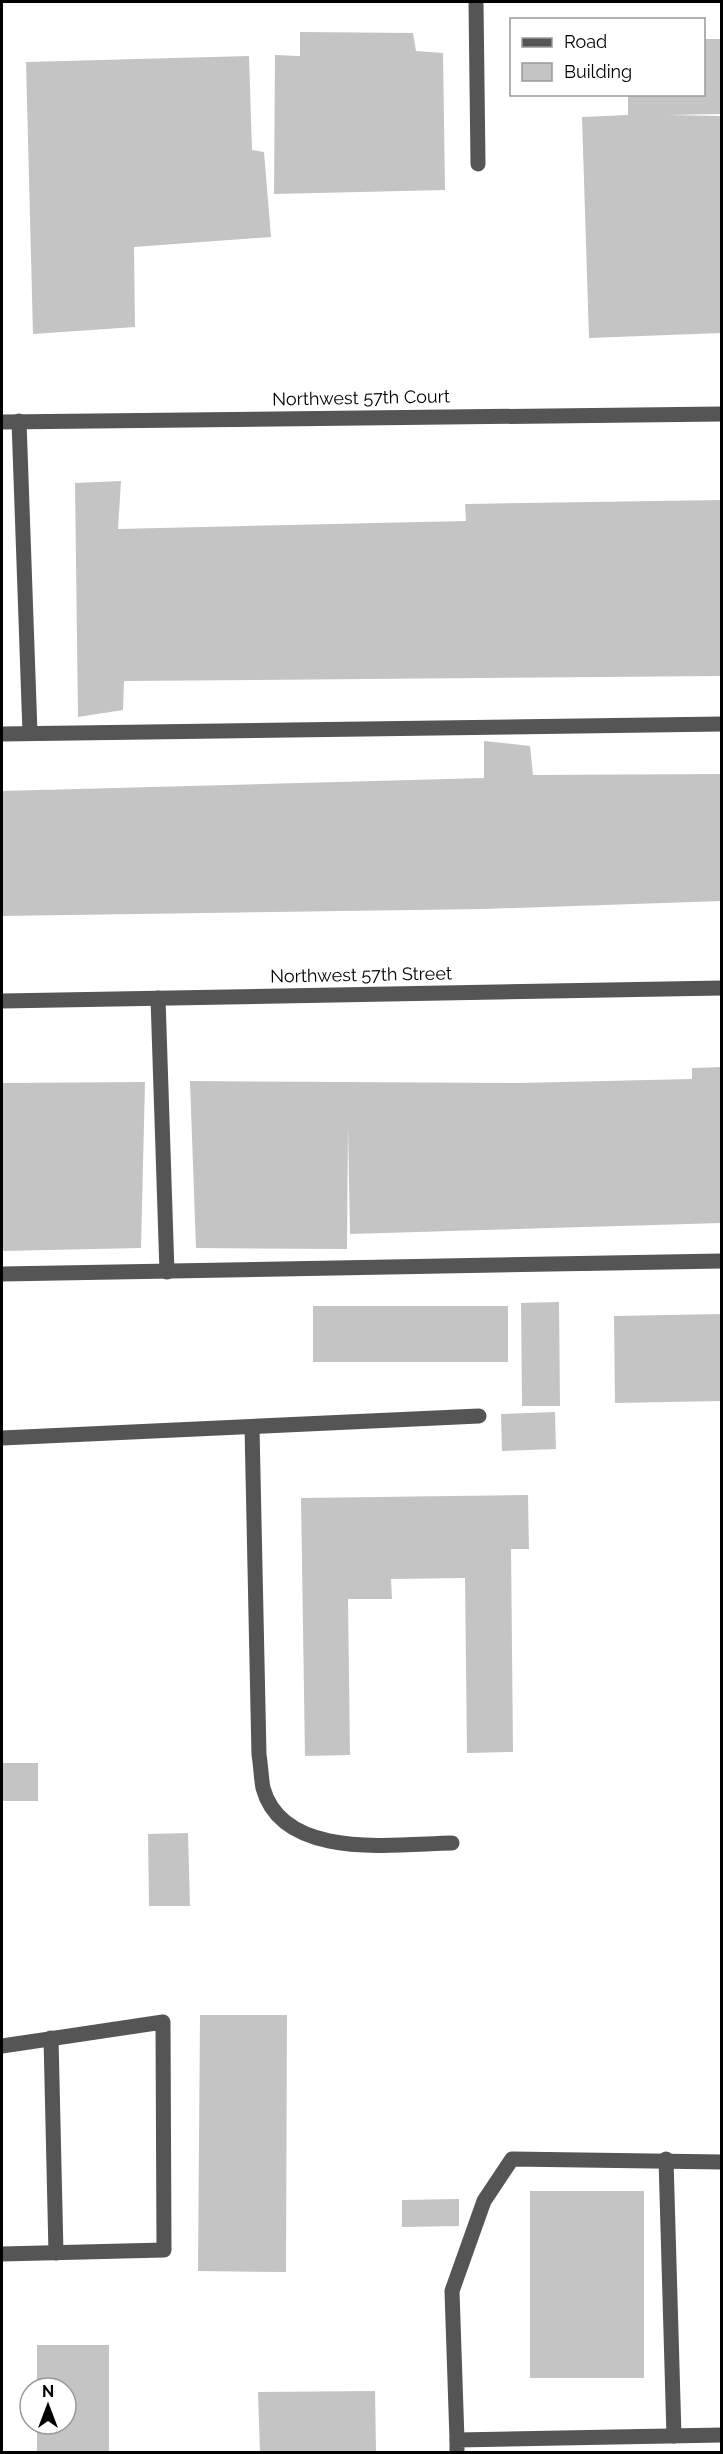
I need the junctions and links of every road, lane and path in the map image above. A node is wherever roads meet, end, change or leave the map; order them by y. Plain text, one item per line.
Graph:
1 (476, 2) edge
2 (478, 164) dead end
3 (722, 414) edge
4 (20, 421) junction
5 (2, 422) edge
6 (722, 724) edge
7 (30, 733) junction
8 (2, 734) edge
9 (722, 988) edge
10 (158, 998) junction
11 (2, 1001) edge
12 (722, 1261) edge
13 (167, 1272) junction
14 (2, 1274) edge
15 (479, 1416) dead end
16 (252, 1427) junction
17 (2, 1438) edge
18 (453, 1843) dead end
19 (51, 2038) junction
20 (2, 2046) edge
21 (666, 2159) junction
22 (722, 2162) edge
23 (56, 2253) junction
24 (2, 2254) edge
25 (722, 2435) edge
26 (674, 2436) junction
27 (457, 2446) edge

1 - 2 street
3 - 4 street, Northwest 57th Court
4 - 5 street, Northwest 57th Court
4 - 7 street
6 - 7 street
7 - 8 street
9 - 10 street, Northwest 57th Street
10 - 11 street, Northwest 57th Street
10 - 13 street
12 - 13 street
13 - 14 street
15 - 16 street
16 - 17 street
16 - 18 street
19 - 20 street
19 - 23 street
19 - 23 street
21 - 22 street
21 - 26 street
21 - 27 street
23 - 24 street
25 - 26 street
26 - 27 street

